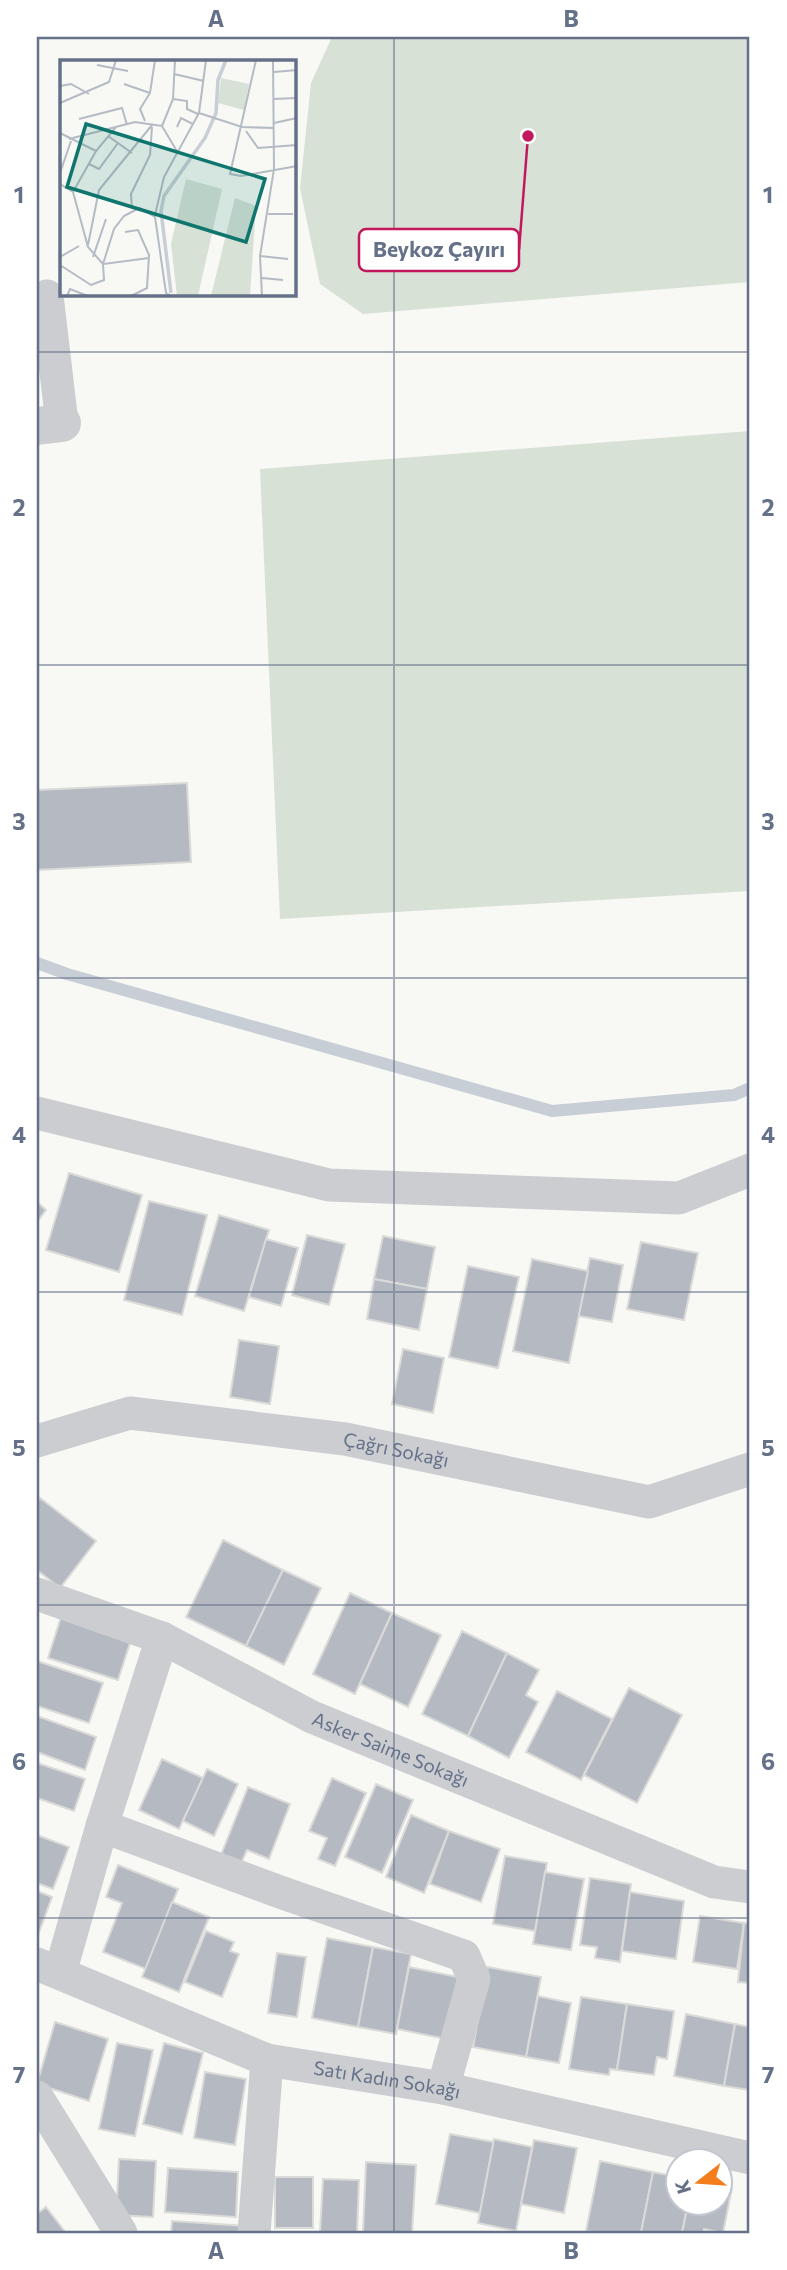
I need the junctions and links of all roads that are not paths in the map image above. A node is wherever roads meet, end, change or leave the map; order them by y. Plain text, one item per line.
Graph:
1 (40, 298) edge
2 (49, 425) edge
3 (37, 1113) edge
4 (750, 1170) edge
5 (37, 1441) edge
6 (750, 1469) edge
7 (37, 1594) edge
8 (162, 1638) junction
9 (102, 1826) junction
10 (750, 1887) edge
11 (49, 1969) edge
12 (267, 2060) junction
13 (443, 2088) junction
14 (37, 2097) edge
15 (750, 2158) edge
16 (121, 2233) edge
17 (254, 2233) edge

1 - 2 street
3 - 4 street
5 - 6 street, Çağrı Sokağı
7 - 8 street, Asker Saime Sokağı
8 - 9 street
8 - 10 street, Asker Saime Sokağı
9 - 11 street
9 - 13 street
11 - 12 street, Satı Kadın Sokağı
12 - 13 street, Satı Kadın Sokağı
12 - 17 street
13 - 15 street, Satı Kadın Sokağı
14 - 16 street

